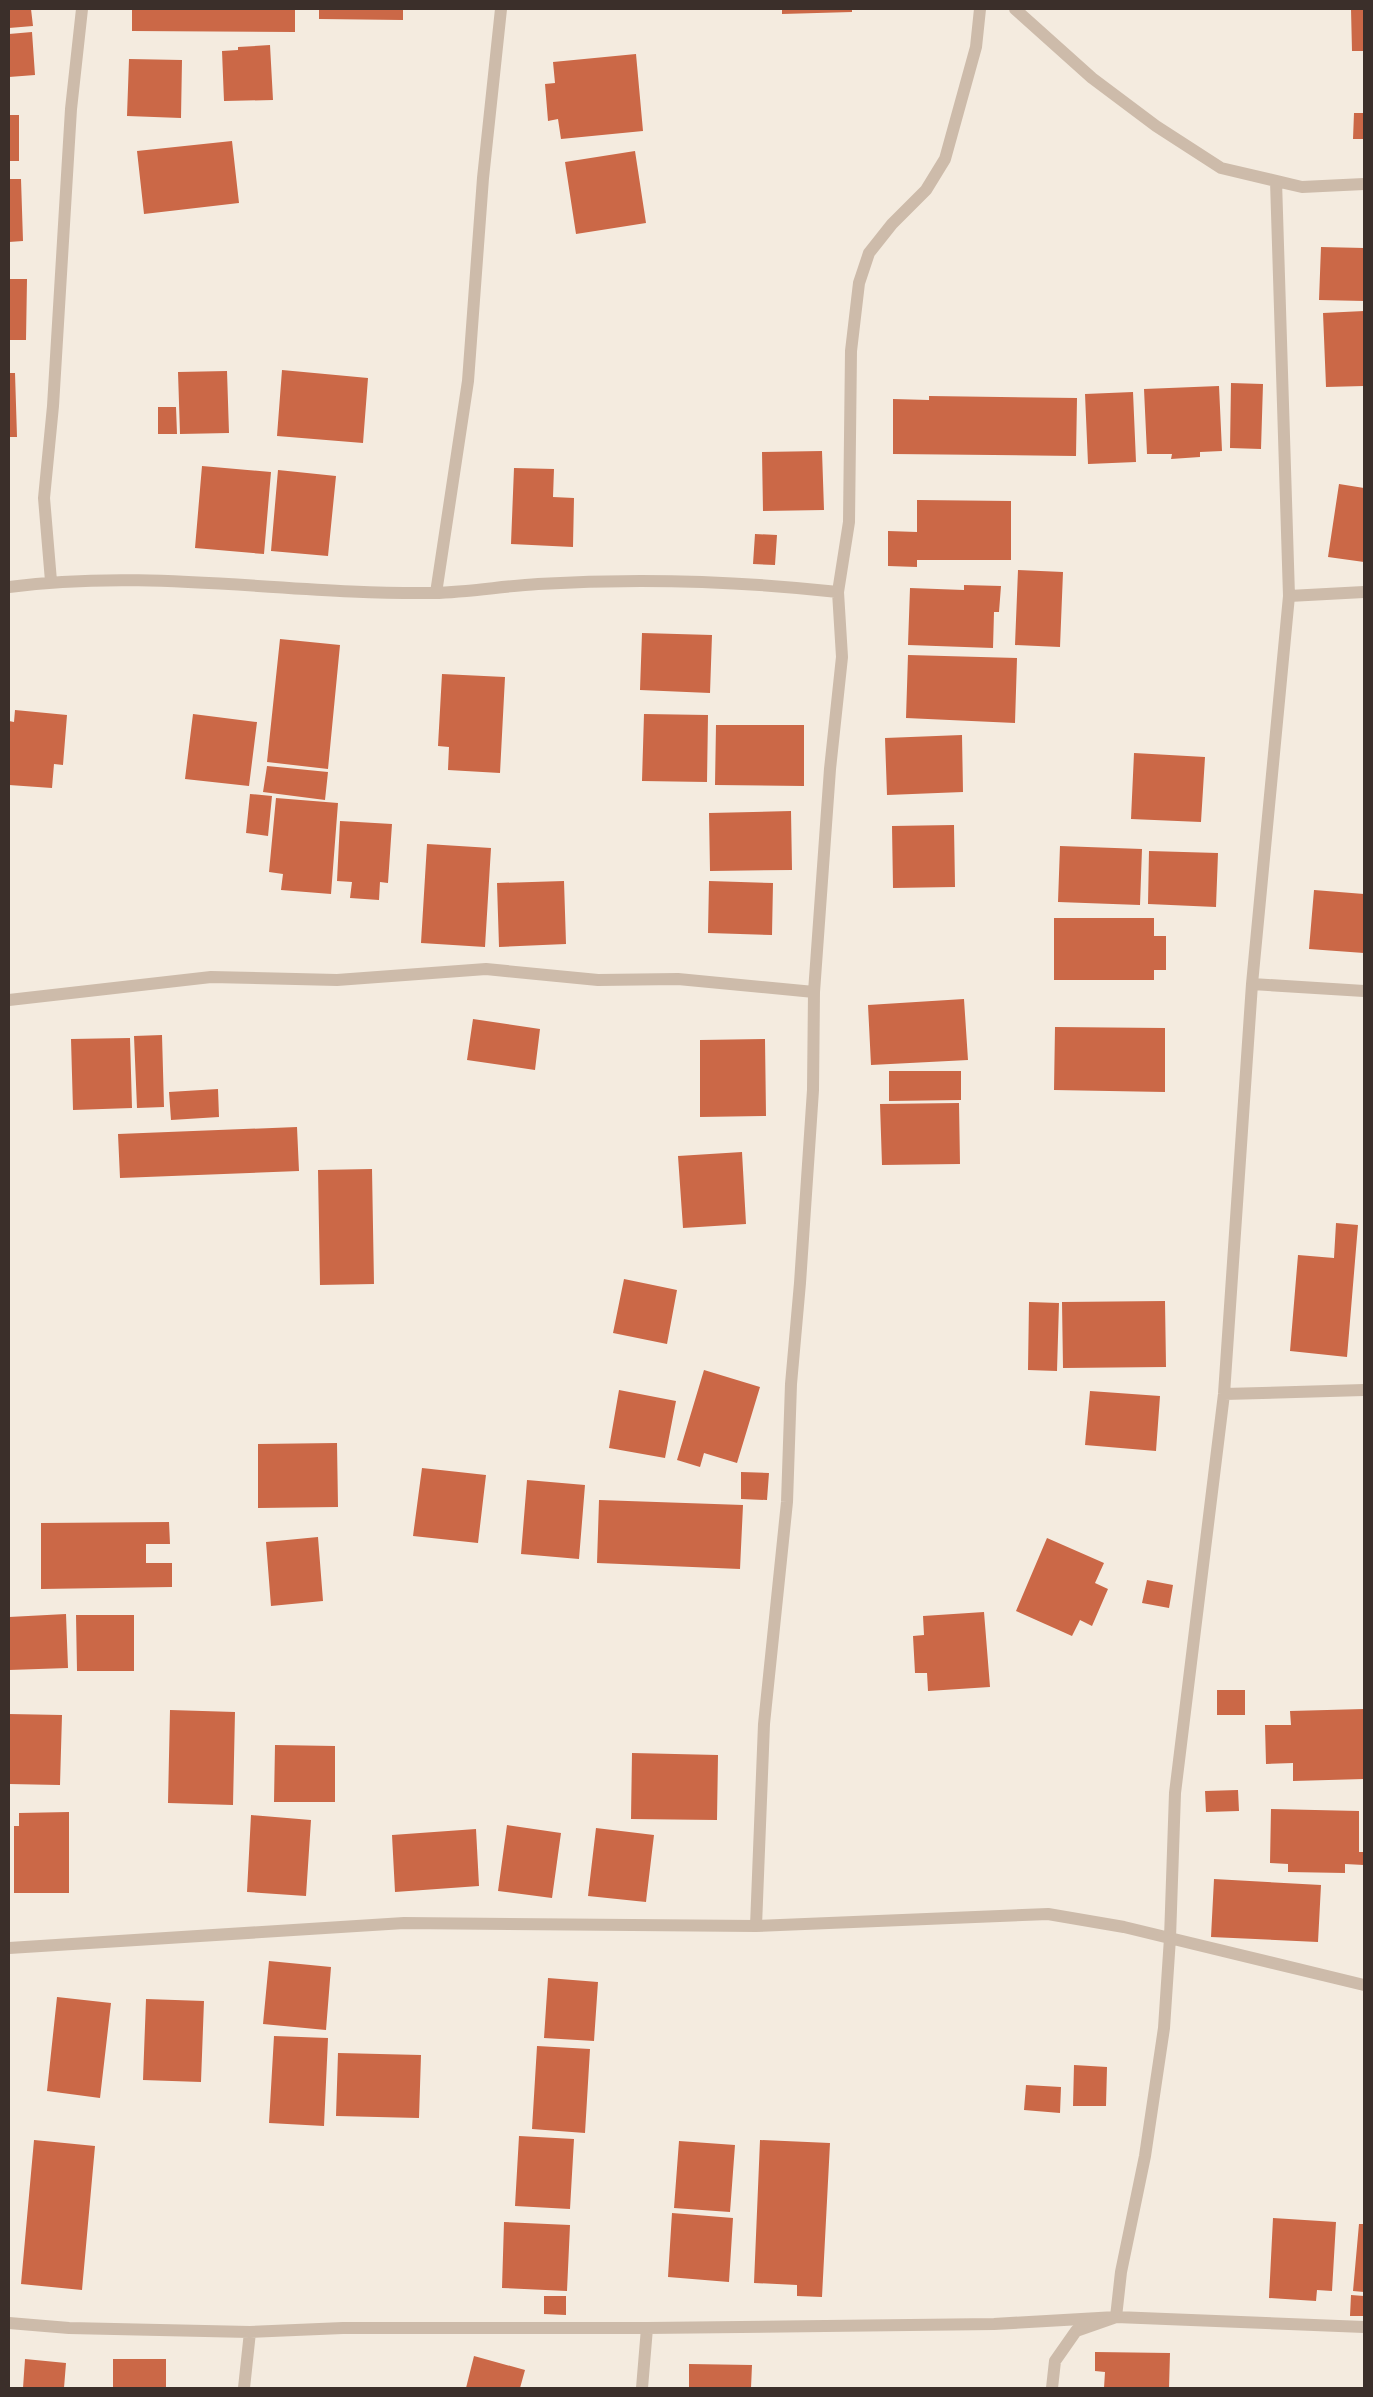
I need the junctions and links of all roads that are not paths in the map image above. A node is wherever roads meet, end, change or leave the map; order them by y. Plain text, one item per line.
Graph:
1 (82, 9) edge
2 (501, 9) edge
3 (980, 9) edge
4 (1014, 9) edge
5 (1276, 181) junction
6 (1364, 184) edge
7 (51, 582) junction
8 (9, 587) edge
9 (838, 592) junction
10 (1364, 592) edge
11 (436, 593) junction
12 (1290, 596) junction
13 (1252, 984) junction
14 (814, 992) junction
15 (1364, 992) edge
16 (9, 1000) edge
17 (1364, 1390) edge
18 (1224, 1394) junction
19 (756, 1926) junction
20 (1170, 1938) junction
21 (9, 1948) edge
22 (1364, 1985) edge
23 (1116, 2317) junction
24 (9, 2323) edge
25 (1364, 2327) edge
26 (647, 2328) junction
27 (250, 2332) junction
28 (244, 2388) edge
29 (642, 2388) edge
30 (1052, 2388) edge

1 - 7 street
2 - 11 street
3 - 9 street
4 - 5 street
5 - 6 street
5 - 12 street
7 - 8 street
7 - 11 street
9 - 11 street
9 - 14 street
10 - 12 street
12 - 13 street
13 - 15 street
13 - 18 street
14 - 16 street
14 - 19 street
17 - 18 street
18 - 20 street
19 - 20 street
19 - 21 street
20 - 22 street
20 - 23 street
23 - 25 street
23 - 26 street
23 - 30 street
24 - 27 street
26 - 27 street
26 - 29 street
27 - 28 street

